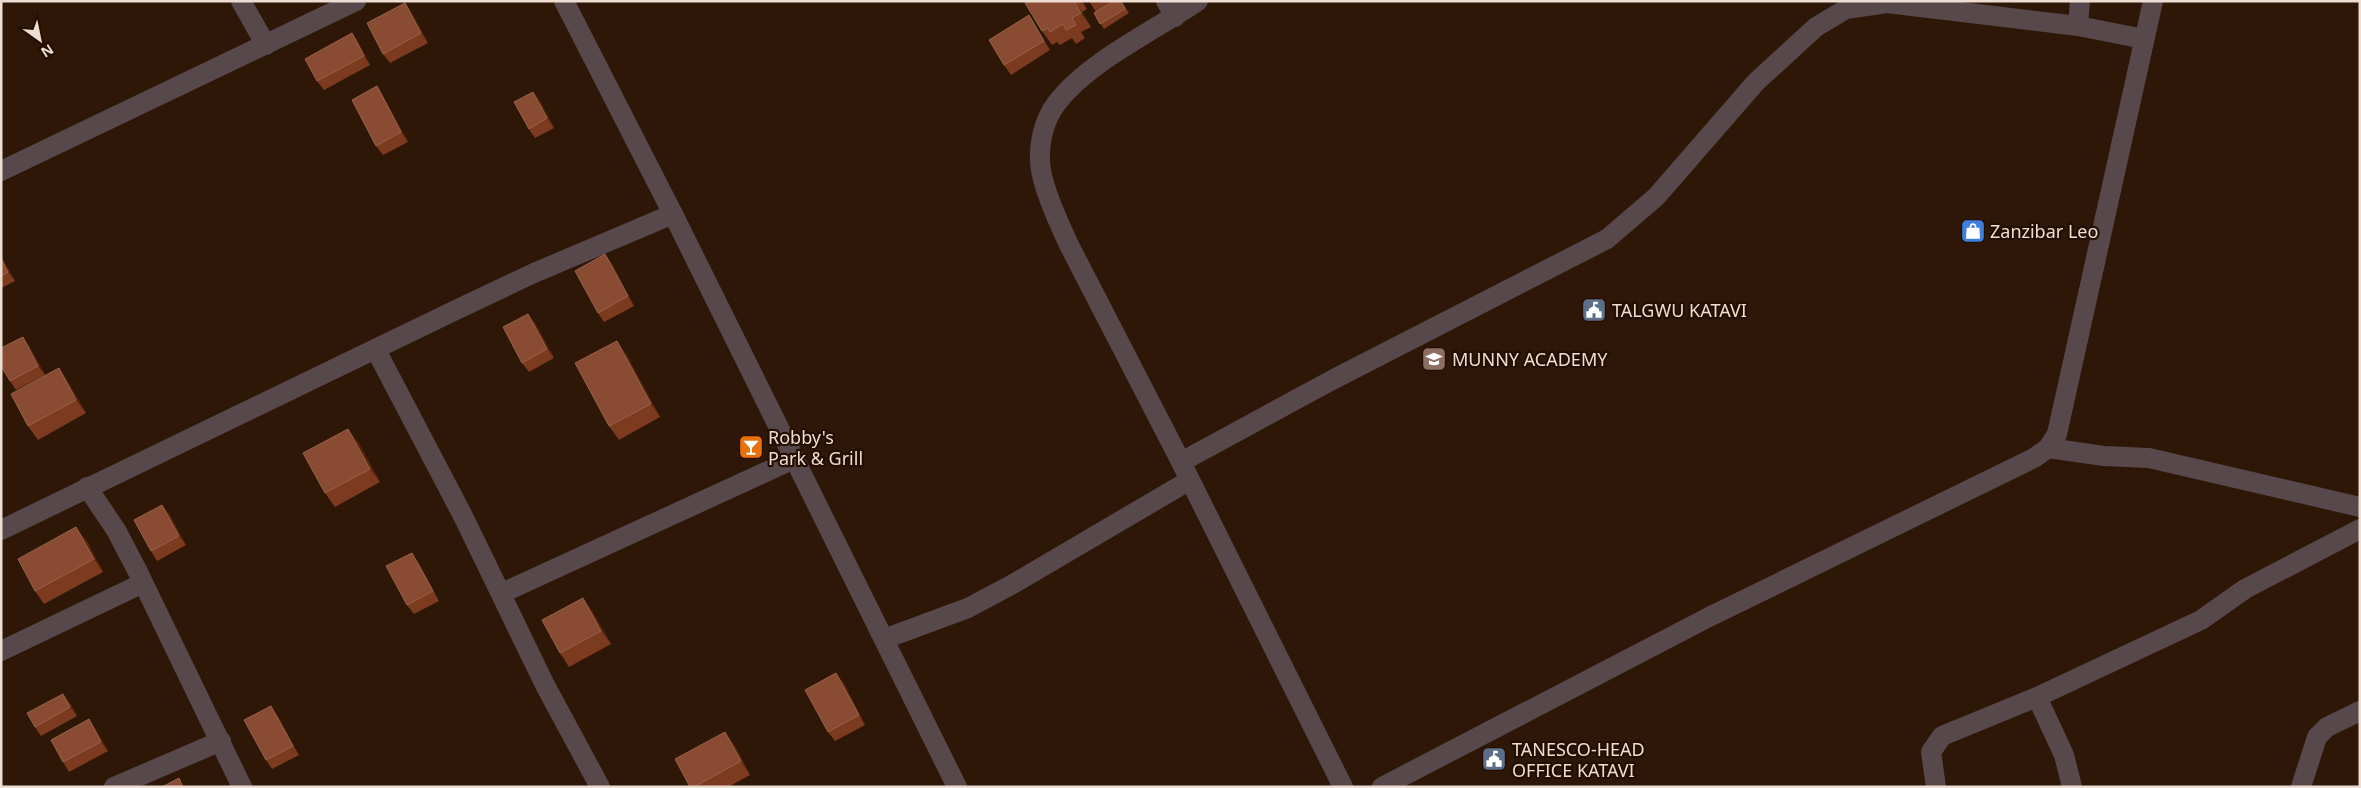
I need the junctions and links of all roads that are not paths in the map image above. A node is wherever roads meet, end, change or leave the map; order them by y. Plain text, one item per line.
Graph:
1 (241, 1) edge
2 (356, 1) edge
3 (564, 1) edge
4 (1198, 1) edge
5 (2080, 1) edge
6 (2153, 1) edge
7 (1171, 9) edge
8 (2078, 26) junction
9 (2144, 39) junction
10 (266, 46) junction
11 (1, 171) edge
12 (673, 214) junction
13 (376, 350) junction
14 (2048, 448) junction
15 (794, 459) junction
16 (1181, 462) junction
17 (1190, 480) junction
18 (87, 487) junction
19 (2360, 507) edge
20 (2360, 529) edge
21 (1, 530) edge
22 (143, 583) junction
23 (502, 593) junction
24 (884, 639) junction
25 (1, 651) edge
26 (2037, 697) junction
27 (2360, 710) edge
28 (221, 742) junction
29 (592, 781) edge
30 (114, 787) edge
31 (242, 787) edge
32 (957, 787) edge
33 (1343, 787) edge
34 (1382, 787) edge
35 (1936, 787) edge
36 (2072, 787) edge
37 (2301, 787) edge

1 - 10 street
2 - 10 street
3 - 12 street
4 - 7 street
5 - 8 street
6 - 9 street
7 - 16 street
8 - 9 street
8 - 16 street
9 - 14 street
10 - 11 street
12 - 13 street
12 - 15 street
13 - 18 street
13 - 23 street
14 - 19 street
14 - 34 street
15 - 23 street
15 - 24 street
16 - 17 street
17 - 24 street
17 - 33 street
18 - 21 street
18 - 22 street
20 - 26 street
22 - 25 street
22 - 28 street
23 - 29 street
24 - 32 street
26 - 35 street
26 - 36 street
27 - 37 street
28 - 30 street
28 - 31 street

